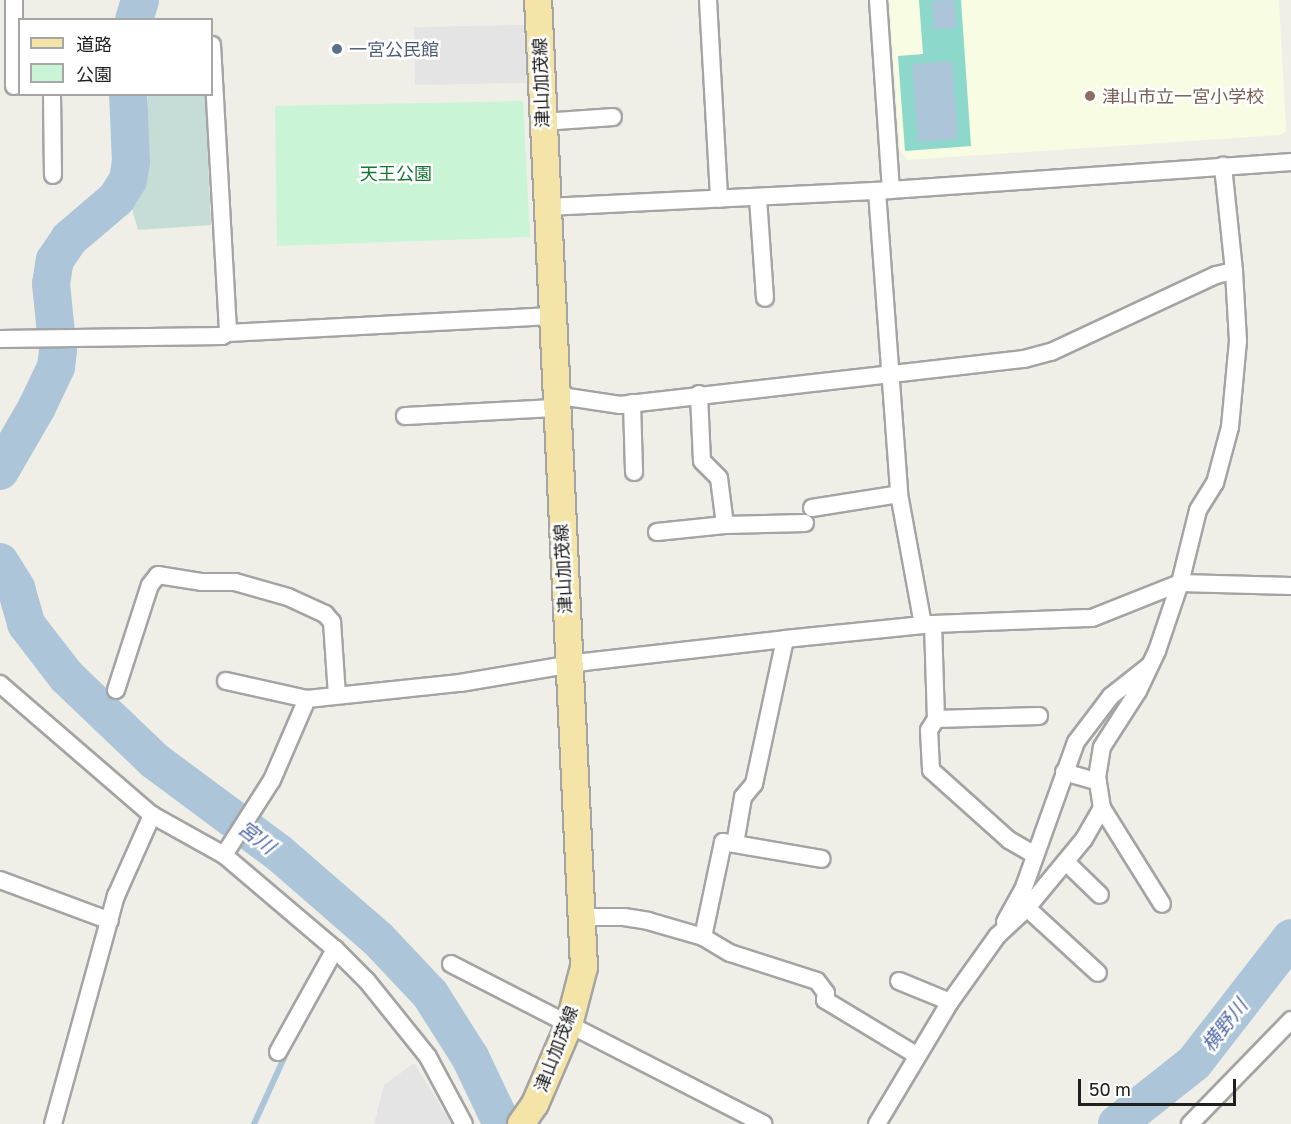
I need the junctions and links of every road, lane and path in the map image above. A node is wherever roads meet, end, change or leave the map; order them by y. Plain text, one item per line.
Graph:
1 (14, 0) edge
2 (538, 0) edge
3 (708, 0) edge
4 (878, 0) edge
5 (213, 63) edge
6 (11, 86) edge
7 (52, 96) edge
8 (614, 117) dead end
9 (543, 122) junction
10 (1291, 162) edge
11 (1223, 166) junction
12 (53, 175) dead end
13 (884, 191) junction
14 (758, 198) junction
15 (719, 199) junction
16 (545, 207) junction
17 (1234, 271) junction
18 (765, 298) dead end
19 (551, 316) junction
20 (228, 333) junction
21 (0, 339) edge
22 (890, 372) junction
23 (699, 394) junction
24 (555, 402) junction
25 (632, 403) junction
26 (405, 416) dead end
27 (634, 472) dead end
28 (899, 494) junction
29 (725, 525) junction
30 (657, 532) dead end
31 (1180, 583) junction
32 (1291, 585) edge
33 (928, 625) junction
34 (786, 639) junction
35 (1150, 666) junction
36 (569, 668) junction
37 (226, 681) dead end
38 (0, 684) edge
39 (116, 690) dead end
40 (337, 695) junction
41 (307, 699) junction
42 (1039, 716) dead end
43 (936, 719) junction
44 (1064, 772) junction
45 (1098, 782) junction
46 (1102, 808) junction
47 (152, 814) junction
48 (735, 844) junction
49 (224, 855) junction
50 (1035, 855) junction
51 (822, 859) dead end
52 (1066, 862) junction
53 (0, 880) edge
54 (1100, 895) dead end
55 (1162, 904) dead end
56 (1027, 908) junction
57 (581, 917) junction
58 (110, 921) junction
59 (997, 936) junction
60 (703, 937) junction
61 (335, 949) junction
62 (452, 964) dead end
63 (1098, 973) dead end
64 (899, 981) dead end
65 (950, 1002) junction
66 (1291, 1020) edge
67 (568, 1025) junction
68 (278, 1052) dead end
69 (916, 1055) junction
70 (522, 1123) edge
71 (53, 1124) edge
72 (464, 1124) edge
73 (764, 1124) edge
74 (877, 1124) edge
75 (1190, 1124) edge

1 - 6 street
2 - 9 main road, 津山加茂線
3 - 15 street
4 - 13 street
5 - 20 street
7 - 12 street
8 - 9 street
9 - 16 main road, 津山加茂線
10 - 11 street
11 - 13 street
11 - 17 street
13 - 14 street
13 - 22 street
14 - 15 street
14 - 18 street
15 - 16 street
16 - 19 main road, 津山加茂線
17 - 22 street
17 - 31 street
19 - 20 street
19 - 24 main road, 津山加茂線
20 - 21 street
22 - 23 street
22 - 28 street
23 - 25 street
23 - 29 street
24 - 25 street
24 - 26 street
24 - 36 main road, 津山加茂線
25 - 27 street
28 - 29 street
28 - 33 street
29 - 30 street
31 - 32 street
31 - 33 street
31 - 35 street
33 - 34 street
33 - 43 street
34 - 36 street
34 - 48 street
35 - 44 street
35 - 45 street
36 - 40 street
36 - 57 main road, 津山加茂線
37 - 41 street
38 - 47 street
39 - 40 street
40 - 41 street
41 - 49 street
42 - 43 street
43 - 50 street
44 - 45 street
44 - 50 street
45 - 46 street
46 - 52 street
46 - 55 street
47 - 49 street
47 - 58 street
48 - 51 street
48 - 60 street
49 - 61 street
50 - 59 street
52 - 54 street
52 - 56 street
53 - 58 street
56 - 59 street
56 - 63 street
57 - 60 street
57 - 67 main road, 津山加茂線
58 - 71 street
59 - 65 street
60 - 69 street
61 - 68 street
61 - 72 street
62 - 67 street
64 - 65 street
65 - 69 street
66 - 75 street
67 - 70 main road, 津山加茂線
67 - 73 street
69 - 74 street

